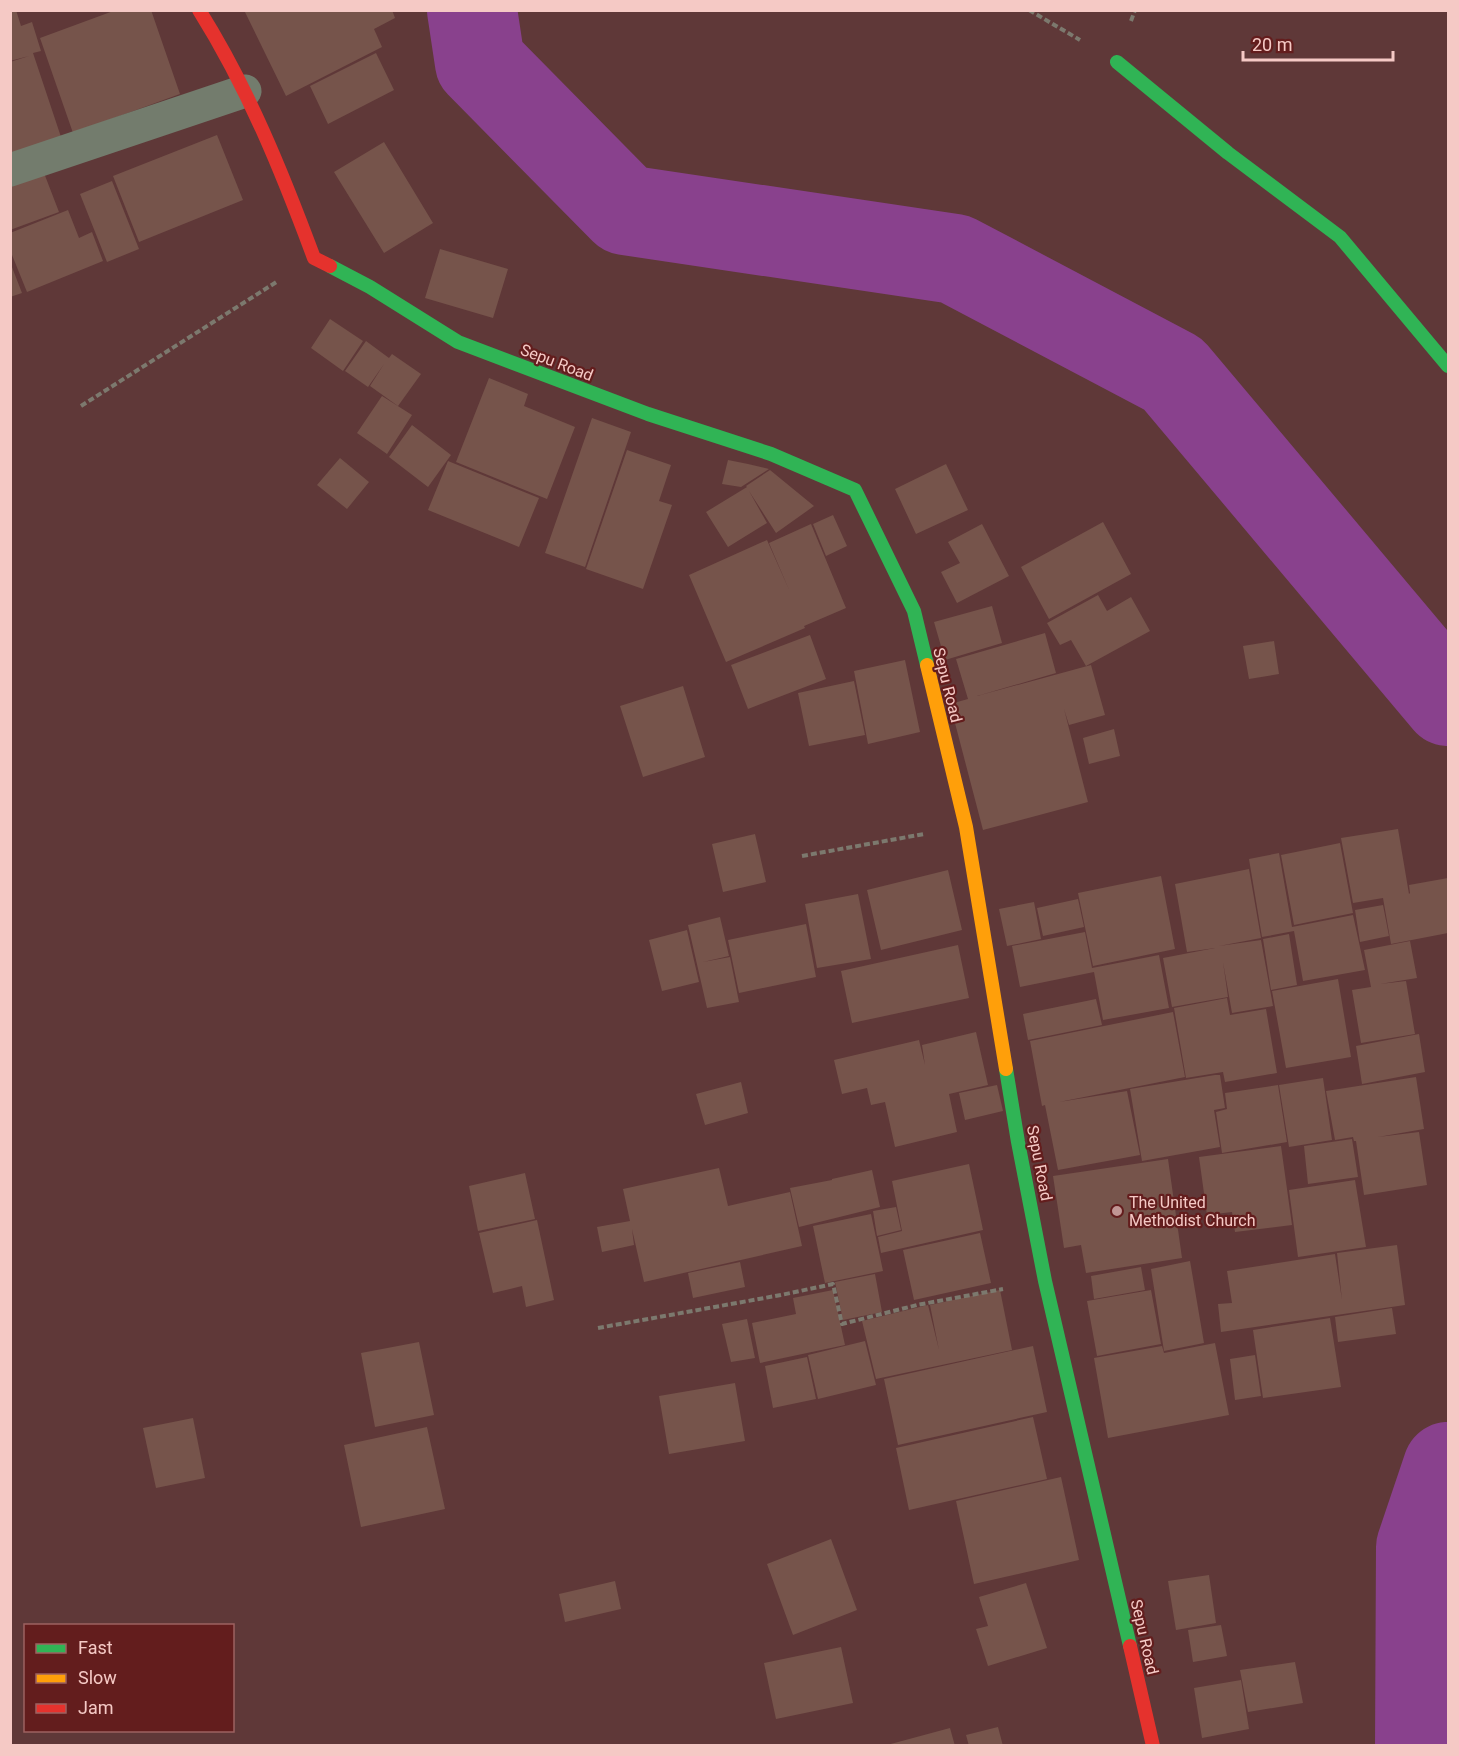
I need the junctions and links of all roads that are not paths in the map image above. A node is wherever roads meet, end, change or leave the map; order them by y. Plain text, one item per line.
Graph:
1 (199, 10) edge
2 (1117, 62) road end
3 (245, 90) junction
4 (10, 170) edge
5 (1449, 366) edge
6 (1153, 1746) edge

1 - 3 street
2 - 5 street
3 - 4 street
3 - 6 street, Sepu Road

